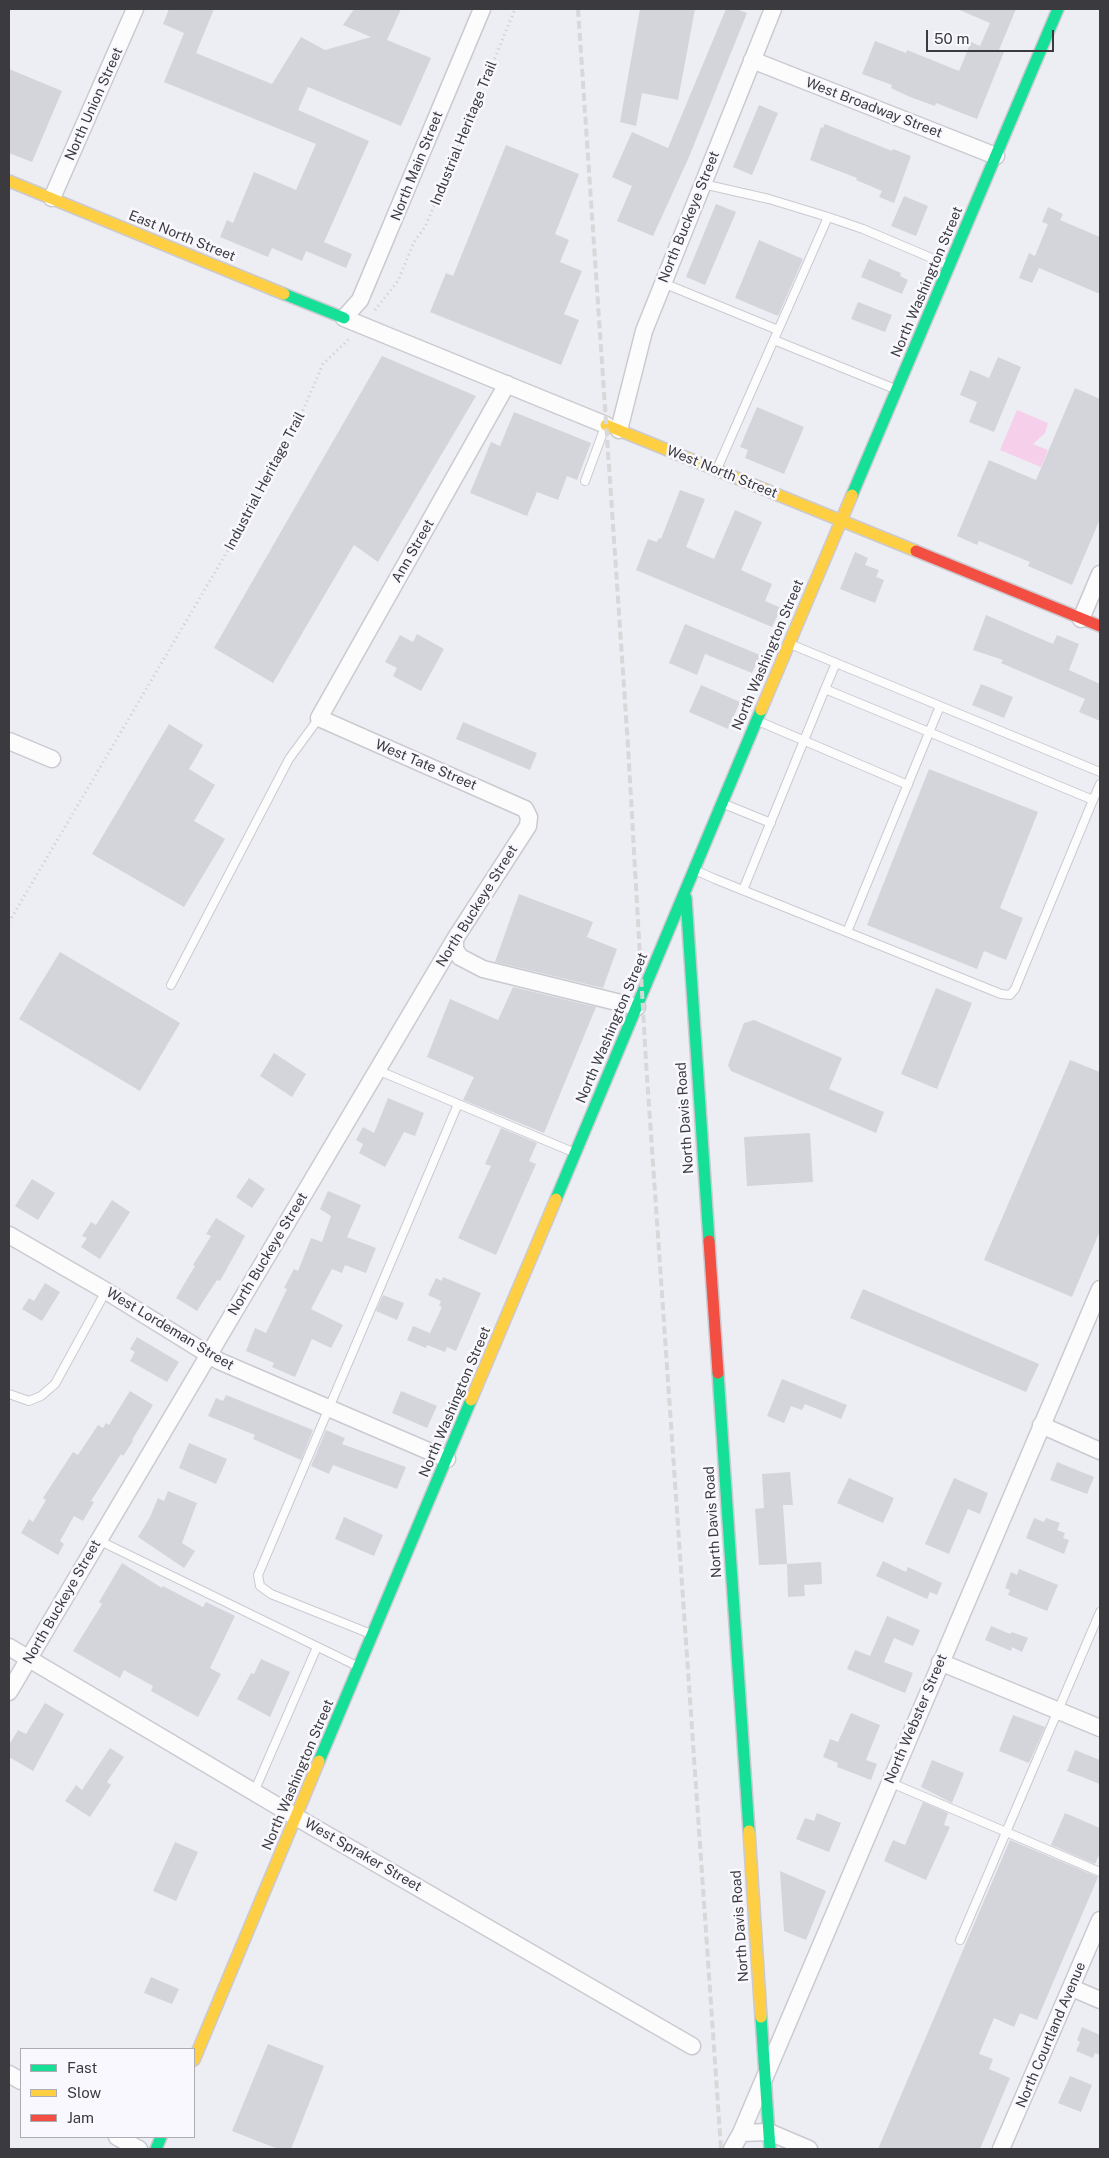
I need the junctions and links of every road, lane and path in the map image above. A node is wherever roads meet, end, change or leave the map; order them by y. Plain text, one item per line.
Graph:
1 (136, 9) edge
2 (482, 9) edge
3 (515, 9) edge
4 (773, 9) edge
5 (1058, 9) edge
6 (752, 60) junction
7 (996, 156) junction
8 (9, 181) edge
9 (703, 184) junction
10 (52, 198) junction
11 (828, 217) junction
12 (950, 266) junction
13 (663, 283) junction
14 (344, 318) junction
15 (362, 325) junction
16 (778, 330) junction
17 (774, 340) junction
18 (508, 384) junction
19 (897, 390) junction
20 (612, 428) junction
21 (717, 470) junction
22 (585, 481) dead end
23 (842, 520) junction
24 (1100, 574) edge
25 (1081, 618) junction
26 (1100, 626) edge
27 (789, 644) junction
28 (836, 663) junction
29 (825, 689) junction
30 (940, 706) junction
31 (318, 718) junction
32 (757, 720) junction
33 (929, 732) junction
34 (9, 742) edge
35 (804, 742) junction
36 (52, 759) dead end
37 (1100, 772) edge
38 (1100, 784) edge
39 (908, 785) junction
40 (1093, 800) junction
41 (722, 803) junction
42 (530, 817) joint
43 (771, 823) junction
44 (695, 870) junction
45 (743, 890) junction
46 (686, 892) junction
47 (9, 922) edge
48 (847, 932) junction
49 (455, 939) junction
50 (171, 985) dead end
51 (637, 1007) junction
52 (377, 1070) junction
53 (458, 1104) junction
54 (575, 1153) junction
55 (9, 1235) edge
56 (1100, 1289) edge
57 (106, 1291) junction
58 (209, 1353) junction
59 (9, 1394) edge
60 (328, 1408) junction
61 (1041, 1426) junction
62 (1100, 1451) edge
63 (447, 1459) junction
64 (98, 1540) junction
65 (1100, 1612) edge
66 (373, 1635) junction
67 (9, 1647) edge
68 (317, 1647) junction
69 (29, 1658) junction
70 (940, 1662) junction
71 (359, 1667) junction
72 (9, 1692) edge
73 (1059, 1712) junction
74 (1100, 1728) edge
75 (889, 1782) junction
76 (254, 1792) junction
77 (296, 1817) junction
78 (1007, 1832) junction
79 (1100, 1872) edge
80 (1100, 1920) edge
81 (960, 1940) dead end
82 (1072, 1988) junction
83 (1100, 2000) edge
84 (692, 2046) dead end
85 (195, 2058) edge
86 (766, 2073) junction
87 (9, 2074) edge
88 (20, 2080) edge
89 (769, 2132) junction
90 (741, 2133) junction
91 (119, 2138) edge
92 (139, 2149) edge
93 (732, 2149) edge
94 (770, 2149) edge
95 (809, 2149) edge
96 (1001, 2149) edge

1 - 10 street, North Union Street
2 - 14 street, North Main Street
3 - 15 path, Industrial Heritage Trail
4 - 6 street, North Buckeye Street
5 - 7 main road, North Washington Street
6 - 7 street, West Broadway Street
6 - 9 street, North Buckeye Street
7 - 12 main road, North Washington Street
8 - 10 main road, East North Street
9 - 11 lane
9 - 13 street, North Buckeye Street
10 - 14 main road, East North Street
11 - 12 lane
11 - 16 lane
12 - 19 main road, North Washington Street
13 - 16 lane
13 - 20 street, North Buckeye Street
14 - 15 street, West North Street
15 - 18 street, West North Street
15 - 47 path, Industrial Heritage Trail
16 - 17 lane
17 - 19 lane
17 - 21 lane
18 - 20 street, West North Street
18 - 31 street, Ann Street
19 - 23 main road, North Washington Street
20 - 21 main road, West North Street
20 - 22 lane
21 - 23 main road, West North Street
23 - 25 main road, West North Street
23 - 27 main road, North Washington Street
24 - 25 street
25 - 26 main road, West North Street
27 - 28 lane
27 - 32 main road, North Washington Street
28 - 29 lane
28 - 30 lane
29 - 33 lane
29 - 35 lane
30 - 33 lane
30 - 37 lane
31 - 42 street, West Tate Street
31 - 50 lane
32 - 35 lane
32 - 41 main road, North Washington Street
33 - 39 lane
33 - 40 lane
34 - 36 street
35 - 39 lane
35 - 43 lane
38 - 40 lane
39 - 48 lane
40 - 48 lane
41 - 43 lane
41 - 44 main road, North Washington Street
42 - 49 street, North Buckeye Street
43 - 45 lane
44 - 45 lane
44 - 46 main road, North Washington Street
45 - 48 lane
46 - 51 main road, North Washington Street
46 - 86 main road, North Davis Road
49 - 51 street
49 - 52 street, North Buckeye Street
51 - 54 main road, North Washington Street
52 - 53 lane
52 - 58 street, North Buckeye Street
53 - 54 lane
53 - 60 lane
54 - 63 main road, North Washington Street
55 - 57 street, West Lordeman Street
56 - 61 street, North Webster Street
57 - 58 street, West Lordeman Street
57 - 59 lane
58 - 60 street, West Lordeman Street
58 - 64 street, North Buckeye Street
60 - 63 street, West Lordeman Street
60 - 66 lane
61 - 62 street
61 - 70 street, North Webster Street
63 - 66 main road, North Washington Street
64 - 68 lane
64 - 69 street, North Buckeye Street
65 - 73 lane
66 - 71 main road, North Washington Street
67 - 69 street, West Spraker Street
68 - 71 lane
68 - 76 lane
69 - 72 street, North Buckeye Street
69 - 76 street, West Spraker Street
70 - 73 street
70 - 75 street, North Webster Street
71 - 77 main road, North Washington Street
73 - 74 street
73 - 78 lane
75 - 78 lane
75 - 86 street, North Webster Street
76 - 77 street, West Spraker Street
77 - 84 street, West Spraker Street
77 - 85 main road, North Washington Street
78 - 79 lane
78 - 81 lane
80 - 82 street, North Courtland Avenue
82 - 83 street
82 - 96 street, North Courtland Avenue
86 - 89 main road, North Davis Road
86 - 90 street, North Webster Street
87 - 88 street
89 - 90 street
89 - 94 main road, North Davis Road
89 - 95 street
90 - 93 street, North Webster Street
91 - 92 street

